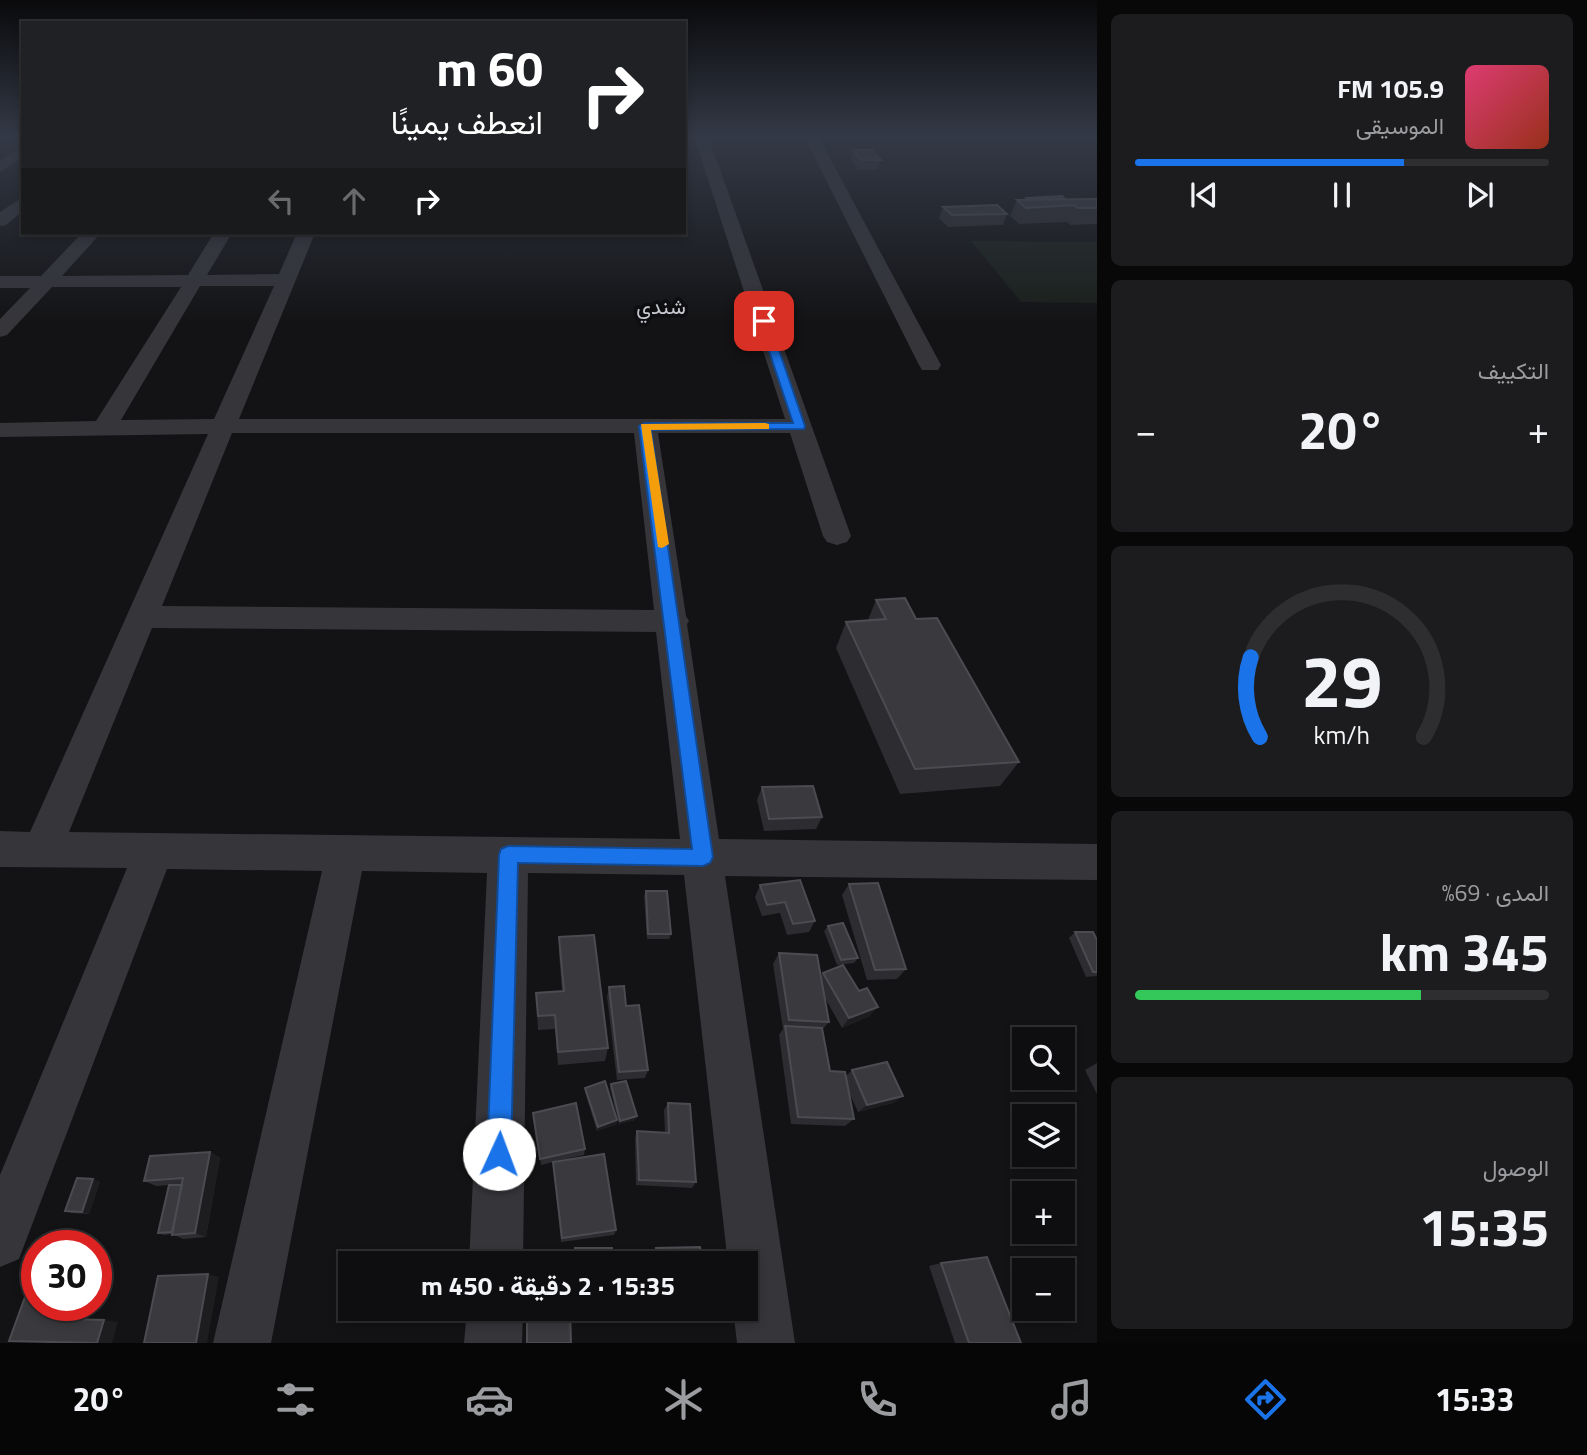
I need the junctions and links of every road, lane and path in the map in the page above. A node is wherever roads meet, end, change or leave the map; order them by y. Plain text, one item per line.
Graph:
1 (722, 199) edge
2 (844, 199) edge
3 (21, 204) edge
4 (0, 221) edge
5 (90, 235) edge
6 (222, 235) edge
7 (305, 235) edge
8 (285, 280) junction
9 (194, 281) junction
10 (0, 282) edge
11 (46, 282) junction
12 (0, 331) edge
13 (930, 365) dead end
14 (223, 426) junction
15 (645, 426) junction
16 (800, 426) junction
17 (104, 428) junction
18 (0, 430) edge
19 (837, 536) dead end
20 (141, 617) junction
21 (673, 621) junction
22 (0, 849) edge
23 (42, 849) junction
24 (154, 850) junction
25 (346, 853) junction
26 (508, 855) junction
27 (703, 857) junction
28 (1097, 862) edge
29 (0, 1240) edge
30 (496, 1251) edge
31 (495, 1321) edge
32 (242, 1343) edge
33 (494, 1343) edge
34 (766, 1343) edge

1 - 16 street
2 - 13 street
3 - 4 street
5 - 11 street
6 - 9 street
7 - 8 street
8 - 9 street
8 - 14 street
9 - 11 street
9 - 17 street
10 - 11 street
11 - 12 street
14 - 15 street
14 - 17 street
14 - 20 street
15 - 16 street
15 - 21 street
16 - 19 street
17 - 18 street
20 - 21 street
20 - 23 street
21 - 27 street
22 - 23 street
23 - 24 street
24 - 25 street
24 - 29 street
25 - 26 street
25 - 32 street
26 - 27 street
26 - 30 street
27 - 28 street
27 - 34 street
31 - 33 street

